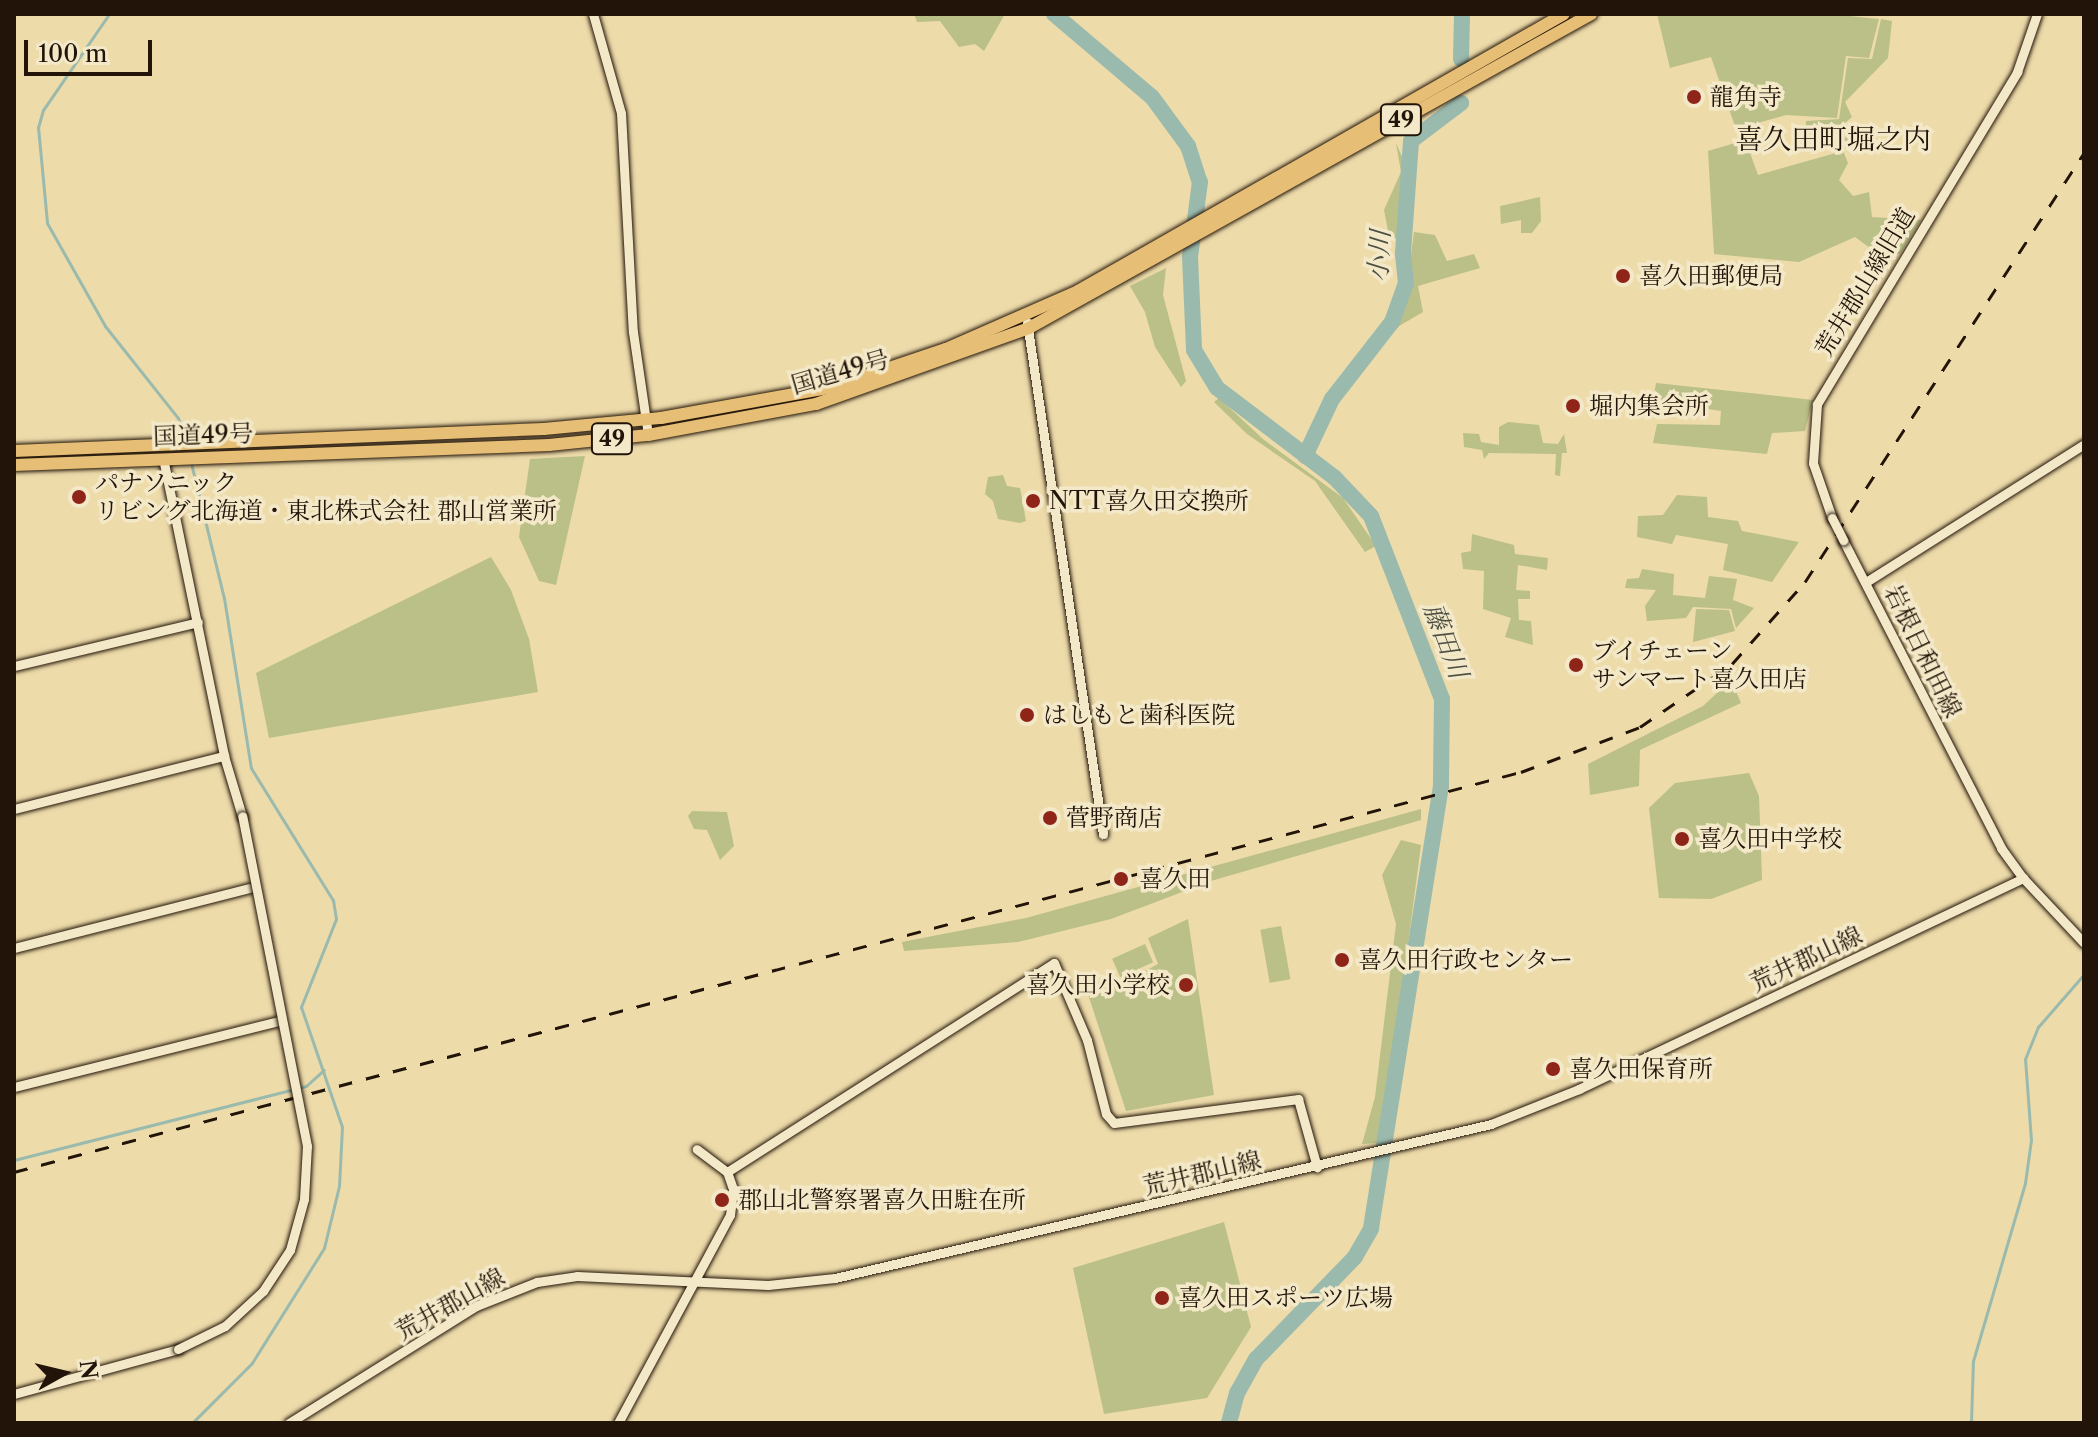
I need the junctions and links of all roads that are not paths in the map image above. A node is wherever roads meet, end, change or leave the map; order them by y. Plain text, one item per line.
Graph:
1 (593, 14) edge
2 (1564, 14) edge
3 (1591, 14) edge
4 (2037, 14) edge
5 (1174, 243) junction
6 (1027, 322) junction
7 (645, 420) junction
8 (648, 435) junction
9 (2084, 444) edge
10 (14, 451) edge
11 (163, 458) junction
12 (14, 465) edge
13 (1866, 582) junction
14 (198, 622) junction
15 (14, 666) edge
16 (224, 756) junction
17 (14, 809) edge
18 (1103, 834) dead end
19 (2023, 878) junction
20 (249, 888) dead end
21 (2084, 943) edge
22 (14, 948) edge
23 (278, 1021) dead end
24 (14, 1087) edge
25 (697, 1149) dead end
26 (1317, 1167) junction
27 (727, 1172) junction
28 (692, 1283) junction
29 (14, 1394) edge
30 (289, 1423) edge
31 (618, 1423) edge

1 - 7 street
2 - 5 highway, 国道49号 / 49
3 - 5 highway, 国道49号 / 49
4 - 13 street, 荒井郡山線旧道, bridge
5 - 6 highway, 国道49号 / 49
6 - 7 highway, 国道49号 / 49
6 - 8 highway, 国道49号 / 49
6 - 18 street
7 - 8 street
7 - 10 highway, 国道49号 / 49
8 - 11 highway, 国道49号 / 49
9 - 13 street, 岩根日和田線
11 - 12 highway, 国道49号 / 49
11 - 14 street
13 - 19 street, 岩根日和田線
14 - 15 street
14 - 16 street
16 - 17 street
16 - 29 street, bridge
19 - 21 street
19 - 26 street, 荒井郡山線
20 - 22 street
23 - 24 street
25 - 27 street
26 - 27 street
26 - 28 street, 荒井郡山線
27 - 28 street
28 - 30 street, 荒井郡山線
28 - 31 street

